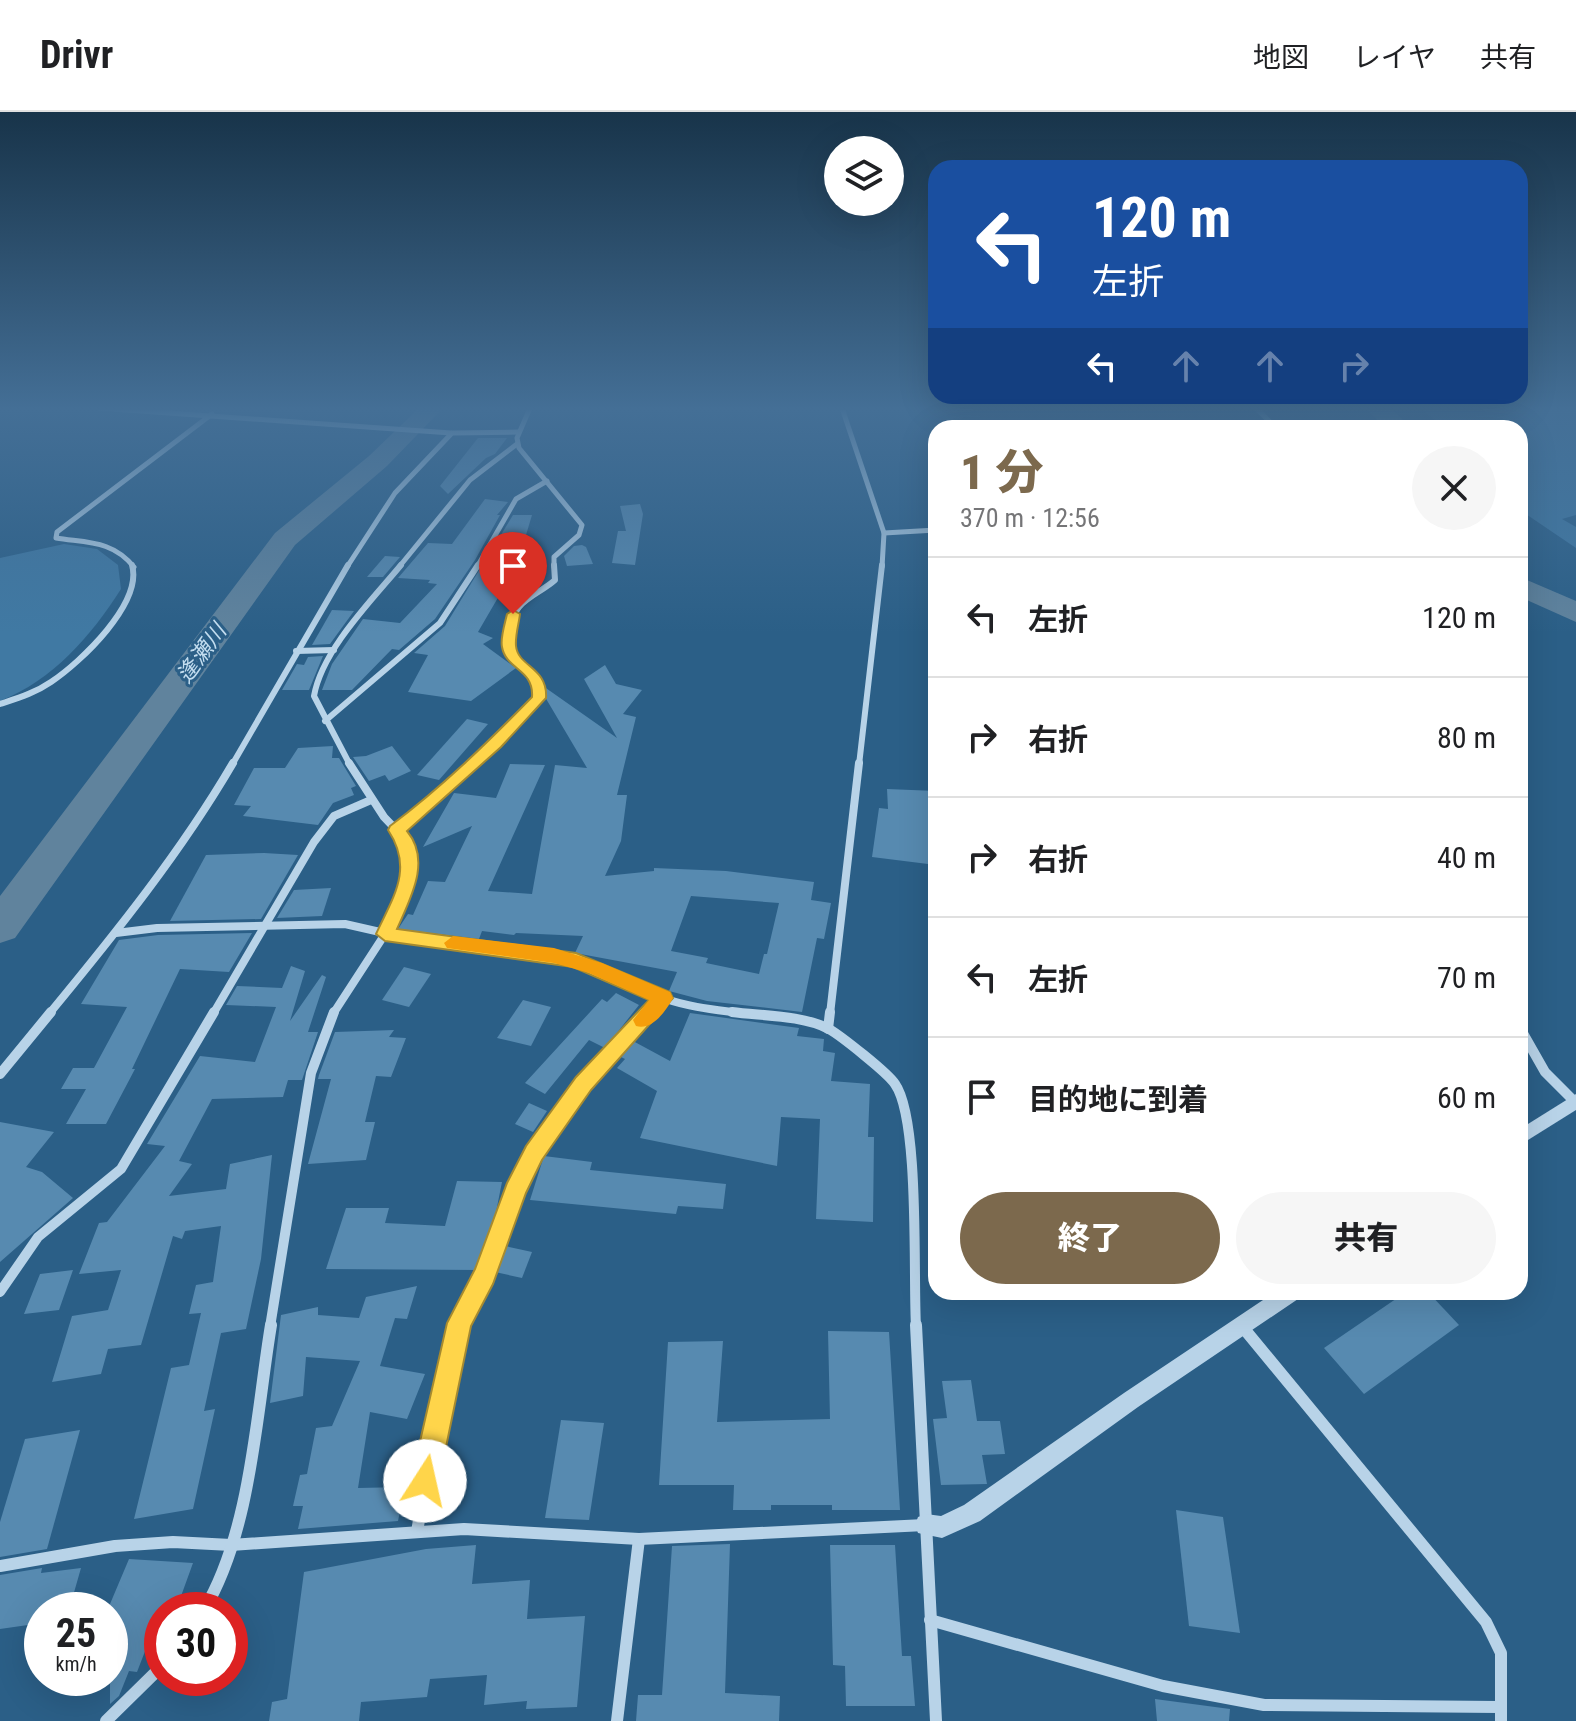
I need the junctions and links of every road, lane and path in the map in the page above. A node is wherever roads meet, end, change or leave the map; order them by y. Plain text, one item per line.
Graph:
1 (121, 483) edge
2 (404, 483) edge
3 (468, 483) edge
4 (543, 483) edge
5 (549, 483) edge
6 (867, 483) edge
7 (928, 530) edge
8 (884, 533) junction
9 (334, 650) junction
10 (296, 651) junction
11 (0, 704) edge
12 (325, 721) junction
13 (371, 800) junction
14 (396, 830) junction
15 (267, 926) junction
16 (116, 933) junction
17 (385, 934) junction
18 (663, 998) junction
19 (828, 1029) junction
20 (1528, 1042) edge
21 (0, 1074) edge
22 (1576, 1102) edge
23 (1528, 1133) edge
24 (0, 1292) edge
25 (1279, 1300) edge
26 (1241, 1325) junction
27 (926, 1525) junction
28 (417, 1532) junction
29 (639, 1539) junction
30 (231, 1545) junction
31 (0, 1566) edge
32 (215, 1592) edge
33 (930, 1620) junction
34 (144, 1684) edge
35 (1500, 1714) edge
36 (106, 1721) edge
37 (617, 1721) edge
38 (936, 1721) edge

1 - 11 street
2 - 10 street
3 - 9 street
4 - 12 street
5 - 14 street
6 - 8 street
7 - 8 street
8 - 19 street
9 - 10 street
9 - 12 street
10 - 16 street
12 - 13 street
13 - 14 street
13 - 15 street
14 - 17 street
15 - 16 street
15 - 17 street
15 - 24 street
16 - 21 street
17 - 18 street
17 - 30 street
18 - 19 street
18 - 28 street
19 - 27 street
20 - 22 street
22 - 23 street
25 - 26 street
26 - 27 street
26 - 35 street
27 - 29 street
27 - 33 street
28 - 29 street
28 - 30 street
29 - 37 street
30 - 31 street
30 - 32 street
33 - 35 street
33 - 38 street
34 - 36 street

